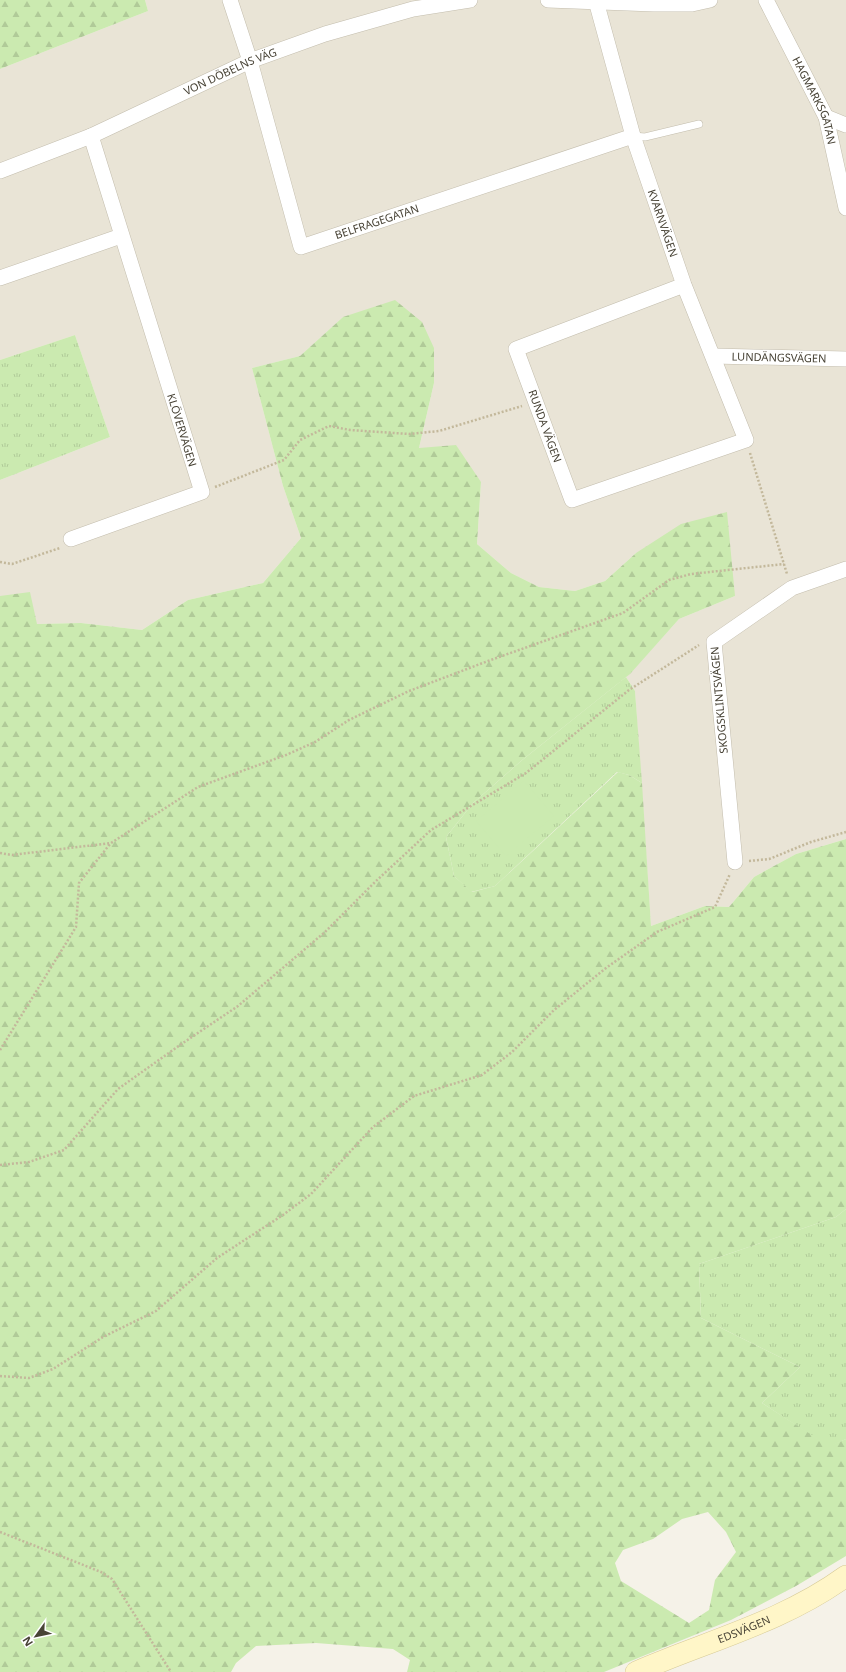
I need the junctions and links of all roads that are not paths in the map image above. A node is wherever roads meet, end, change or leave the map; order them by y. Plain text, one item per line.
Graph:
1 (230, 0) edge
2 (470, 0) edge
3 (548, 0) edge
4 (710, 0) edge
5 (766, 0) edge
6 (596, 1) edge
7 (654, 2) edge
8 (412, 4) edge
9 (250, 61) junction
10 (826, 117) junction
11 (699, 124) dead end
12 (846, 125) edge
13 (91, 136) junction
14 (633, 136) junction
15 (0, 171) edge
16 (846, 208) edge
17 (121, 236) junction
18 (0, 278) edge
19 (684, 285) junction
20 (713, 356) junction
21 (846, 359) edge
22 (746, 440) joint
23 (71, 539) road end
24 (846, 569) edge
25 (735, 862) road end
26 (846, 1576) edge
27 (636, 1672) edge

1 - 9 street, BELFRAGEGATAN
2 - 8 street, VON DÖBELNS VÄG
3 - 6 street
4 - 7 street
5 - 10 street, HAGMARKSGATAN
6 - 7 street
6 - 14 street, KVARNVÄGEN
8 - 9 street, VON DÖBELNS VÄG
9 - 13 street, VON DÖBELNS VÄG
9 - 14 street, BELFRAGEGATAN
10 - 12 street
10 - 16 street, HAGMARKSGATAN
11 - 14 lane, BELFRAGEGATAN
13 - 15 street, VON DÖBELNS VÄG
13 - 17 street, KLÖVERVÄGEN
14 - 19 street, KVARNVÄGEN
17 - 18 street
17 - 23 street, KLÖVERVÄGEN
19 - 20 street, KVARNVÄGEN
19 - 22 street, RUNDA VÄGEN
20 - 21 street, LUNDÄNGSVÄGEN
20 - 22 street, KVARNVÄGEN
24 - 25 street, SKOGSKLINTSVÄGEN
26 - 27 street, EDSVÄGEN

